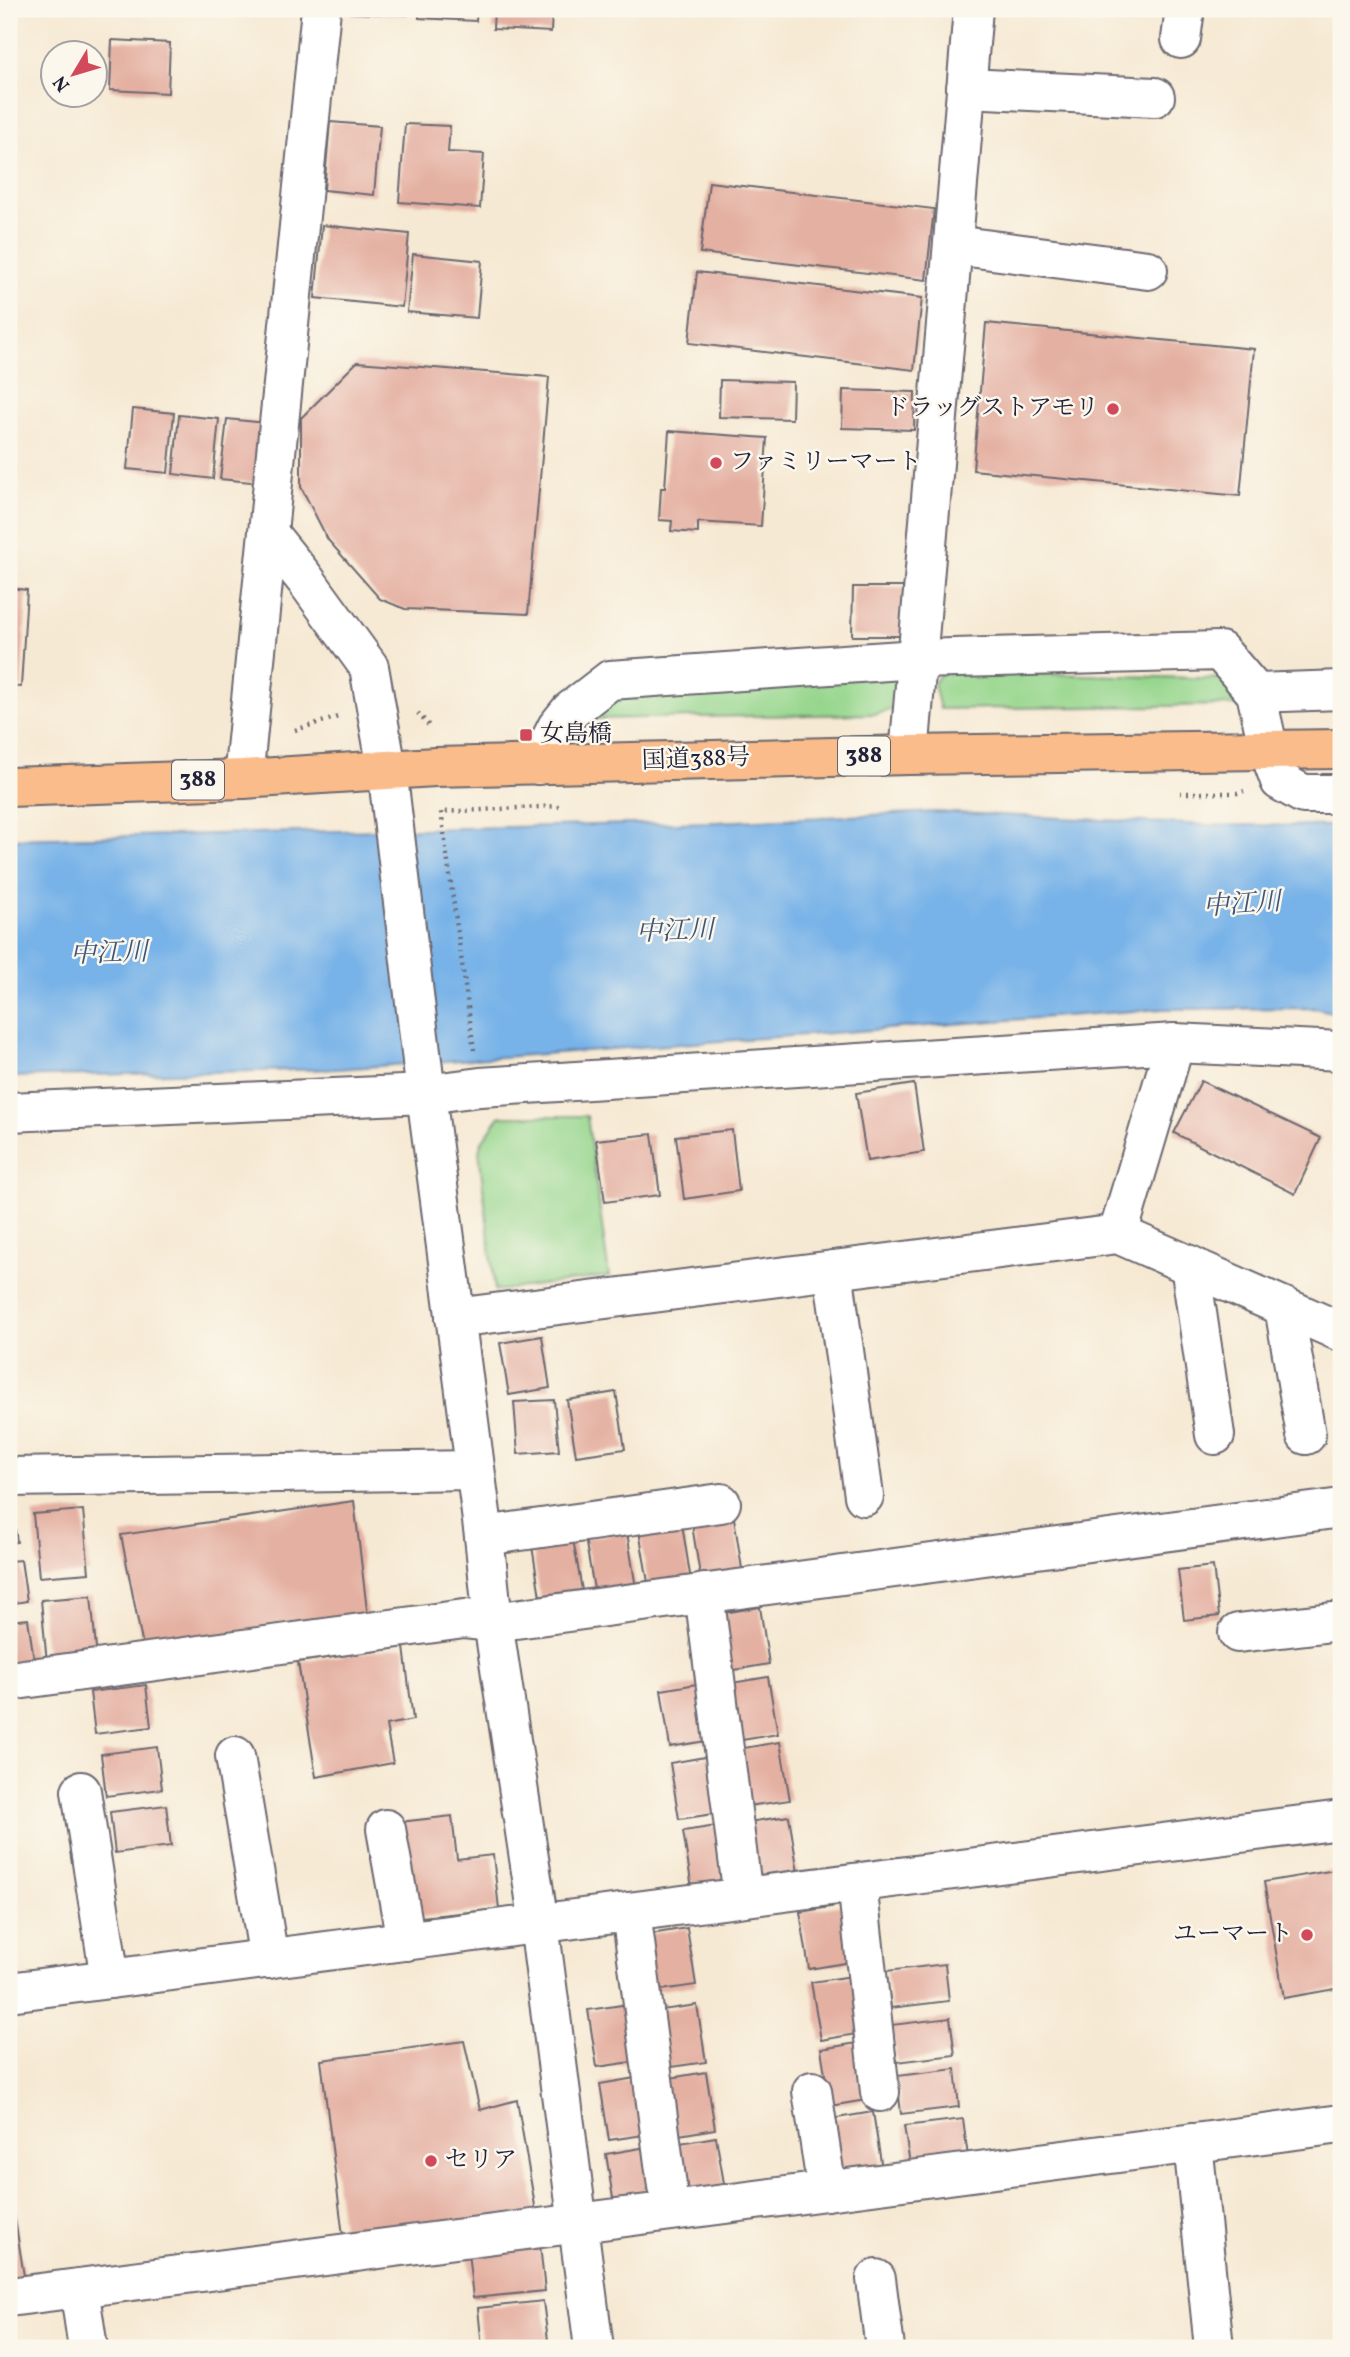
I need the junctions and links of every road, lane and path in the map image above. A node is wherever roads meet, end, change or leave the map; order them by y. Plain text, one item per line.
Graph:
1 (321, 9) edge
2 (973, 9) edge
3 (966, 88) junction
4 (1155, 97) dead end
5 (953, 245) junction
6 (1148, 270) dead end
7 (268, 533) junction
8 (917, 659) junction
9 (1341, 690) edge
10 (1256, 693) junction
11 (342, 716) dead end
12 (295, 730) dead end
13 (1341, 749) edge
14 (1269, 751) junction
15 (909, 755) junction
16 (538, 765) junction
17 (387, 769) junction
18 (243, 779) junction
19 (9, 787) edge
20 (1341, 794) edge
21 (441, 812) dead end
22 (1175, 1043) junction
23 (1341, 1051) edge
24 (476, 1061) dead end
25 (425, 1082) junction
26 (9, 1112) edge
27 (1118, 1234) junction
28 (1190, 1265) junction
29 (833, 1270) junction
30 (1284, 1307) junction
31 (455, 1318) junction
32 (1341, 1332) edge
33 (1215, 1435) dead end
34 (1306, 1435) dead end
35 (474, 1470) junction
36 (9, 1477) edge
37 (864, 1496) dead end
38 (721, 1503) dead end
39 (1341, 1508) edge
40 (484, 1536) junction
41 (704, 1593) junction
42 (1341, 1621) edge
43 (493, 1622) junction
44 (1238, 1633) dead end
45 (9, 1681) edge
46 (235, 1756) dead end
47 (81, 1791) dead end
48 (1341, 1820) edge
49 (386, 1829) dead end
50 (857, 1883) junction
51 (743, 1897) junction
52 (631, 1912) junction
53 (540, 1924) junction
54 (406, 1941) junction
55 (269, 1959) junction
56 (110, 1979) junction
57 (9, 1992) edge
58 (812, 2091) dead end
59 (880, 2092) dead end
60 (1341, 2124) edge
61 (1193, 2143) junction
62 (667, 2186) dead end
63 (827, 2191) junction
64 (578, 2223) junction
65 (876, 2279) dead end
66 (79, 2288) junction
67 (9, 2297) edge
68 (88, 2348) edge
69 (594, 2348) edge
70 (886, 2348) edge
71 (1214, 2348) edge

1 - 7 street
2 - 3 street
3 - 4 street
3 - 5 street
5 - 6 street
5 - 8 street
7 - 17 street
7 - 18 street
8 - 10 street
8 - 15 street
8 - 16 street
9 - 10 street
10 - 14 street
11 - 12 path
13 - 14 highway, 国道388号 / 388
14 - 15 highway, 国道388号 / 388
14 - 20 street
15 - 16 highway, 国道388号 / 388
16 - 17 highway, 国道388号 / 388
17 - 18 highway, 国道388号 / 388
17 - 25 street
18 - 19 highway, 国道388号 / 388
21 - 24 path
22 - 23 street
22 - 25 street
22 - 27 street
25 - 26 street
25 - 31 street
27 - 28 street
27 - 29 street
28 - 30 street
28 - 33 street
29 - 31 street
29 - 37 street
30 - 32 street
30 - 34 street
31 - 35 street
35 - 36 street
35 - 40 street
38 - 40 street
39 - 41 street
40 - 43 street
41 - 43 street
41 - 51 street
42 - 44 street
43 - 45 street
43 - 53 street
46 - 55 street
47 - 56 street
48 - 50 street
49 - 54 street
50 - 51 street
50 - 59 street
51 - 52 street
52 - 53 street
52 - 62 street
53 - 54 street
53 - 64 street
54 - 55 street
55 - 56 street
56 - 57 street
58 - 63 street
60 - 61 street
61 - 63 street
61 - 71 street
63 - 64 street
64 - 66 street
64 - 69 street
65 - 70 street
66 - 67 street
66 - 68 street

